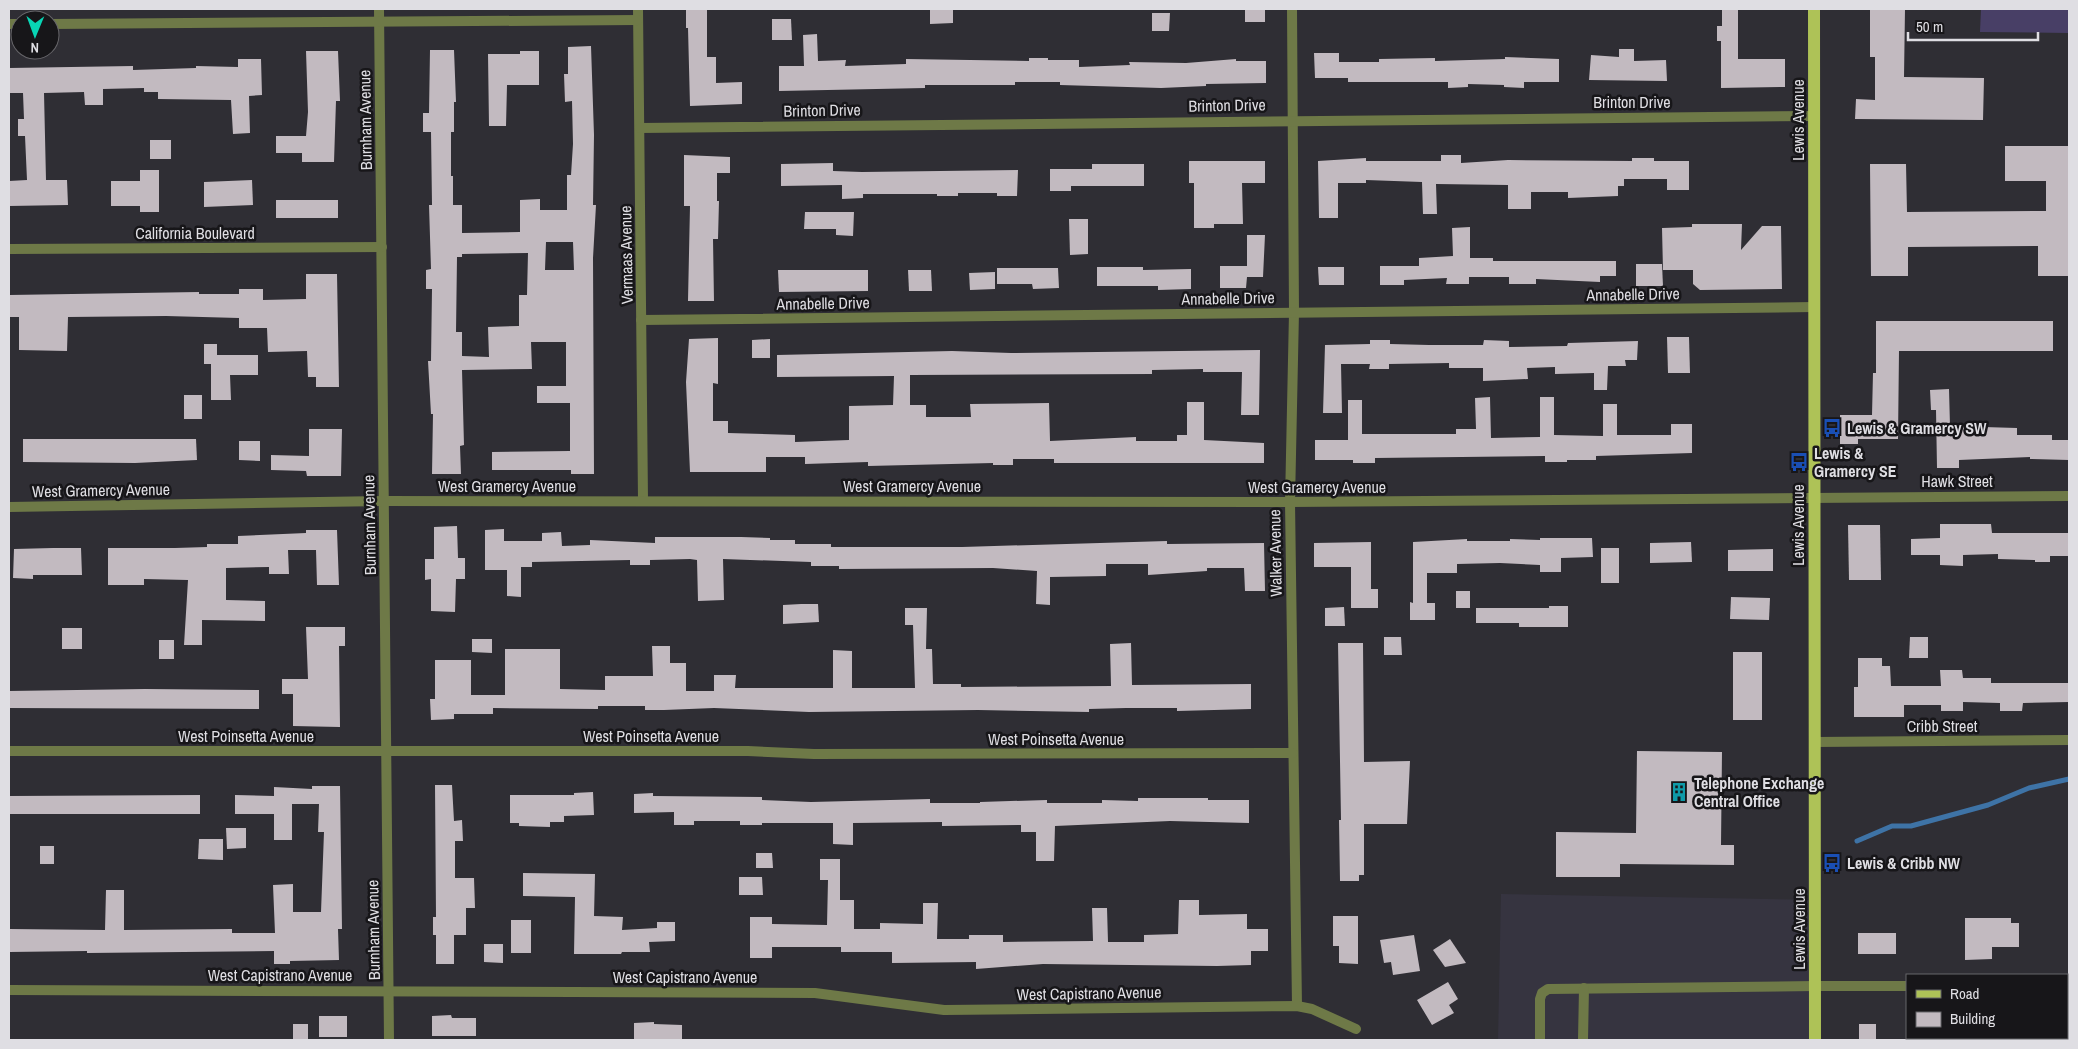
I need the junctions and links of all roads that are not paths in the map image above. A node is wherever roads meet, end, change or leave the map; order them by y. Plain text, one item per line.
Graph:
1 (379, 9) edge
2 (638, 9) edge
3 (1292, 9) edge
4 (1814, 9) edge
5 (638, 20) junction
6 (379, 21) junction
7 (60, 24) edge
8 (1814, 116) junction
9 (1293, 120) junction
10 (640, 128) junction
11 (382, 247) junction
12 (9, 248) edge
13 (1814, 306) junction
14 (1294, 312) junction
15 (642, 320) junction
16 (2069, 496) edge
17 (1814, 497) junction
18 (643, 500) junction
19 (384, 501) junction
20 (1290, 502) junction
21 (9, 507) edge
22 (2069, 740) edge
23 (1815, 742) junction
24 (9, 751) edge
25 (386, 751) junction
26 (1293, 752) junction
27 (1815, 986) junction
28 (1906, 986) edge
29 (1584, 988) junction
30 (9, 990) edge
31 (389, 990) junction
32 (1297, 1006) junction
33 (1356, 1030) dead end
34 (389, 1040) edge
35 (1540, 1040) edge
36 (1584, 1040) edge
37 (1815, 1040) edge

1 - 6 street, Burnham Avenue
2 - 5 street, Vermaas Avenue
3 - 9 street, Walker Avenue
4 - 8 main road, Lewis Avenue
5 - 6 street
5 - 10 street, Vermaas Avenue
6 - 7 street
6 - 11 street, Burnham Avenue
8 - 9 street, Brinton Drive
8 - 13 main road, Lewis Avenue
9 - 10 street, Brinton Drive
9 - 14 street, Walker Avenue
10 - 15 street, Vermaas Avenue
11 - 12 street, California Boulevard
11 - 19 street, Burnham Avenue
13 - 14 street, Annabelle Drive
13 - 17 main road, Lewis Avenue
14 - 15 street, Annabelle Drive
14 - 20 street, Walker Avenue
15 - 18 street, Vermaas Avenue
16 - 17 street, Hawk Street
17 - 20 street, West Gramercy Avenue
17 - 23 main road, Lewis Avenue
18 - 19 street, West Gramercy Avenue
18 - 20 street, West Gramercy Avenue
19 - 21 street, West Gramercy Avenue
19 - 25 street, Burnham Avenue
20 - 26 street, Walker Avenue
22 - 23 street, Cribb Street
23 - 27 main road, Lewis Avenue
24 - 25 street, West Poinsetta Avenue
25 - 26 street, West Poinsetta Avenue
25 - 31 street, Burnham Avenue
26 - 32 street, Walker Avenue
27 - 28 street
27 - 29 street
27 - 37 main road, Lewis Avenue
29 - 35 street
29 - 36 street
30 - 31 street, West Capistrano Avenue
31 - 32 street, West Capistrano Avenue
31 - 34 street, Burnham Avenue
32 - 33 street, West Capistrano Avenue

